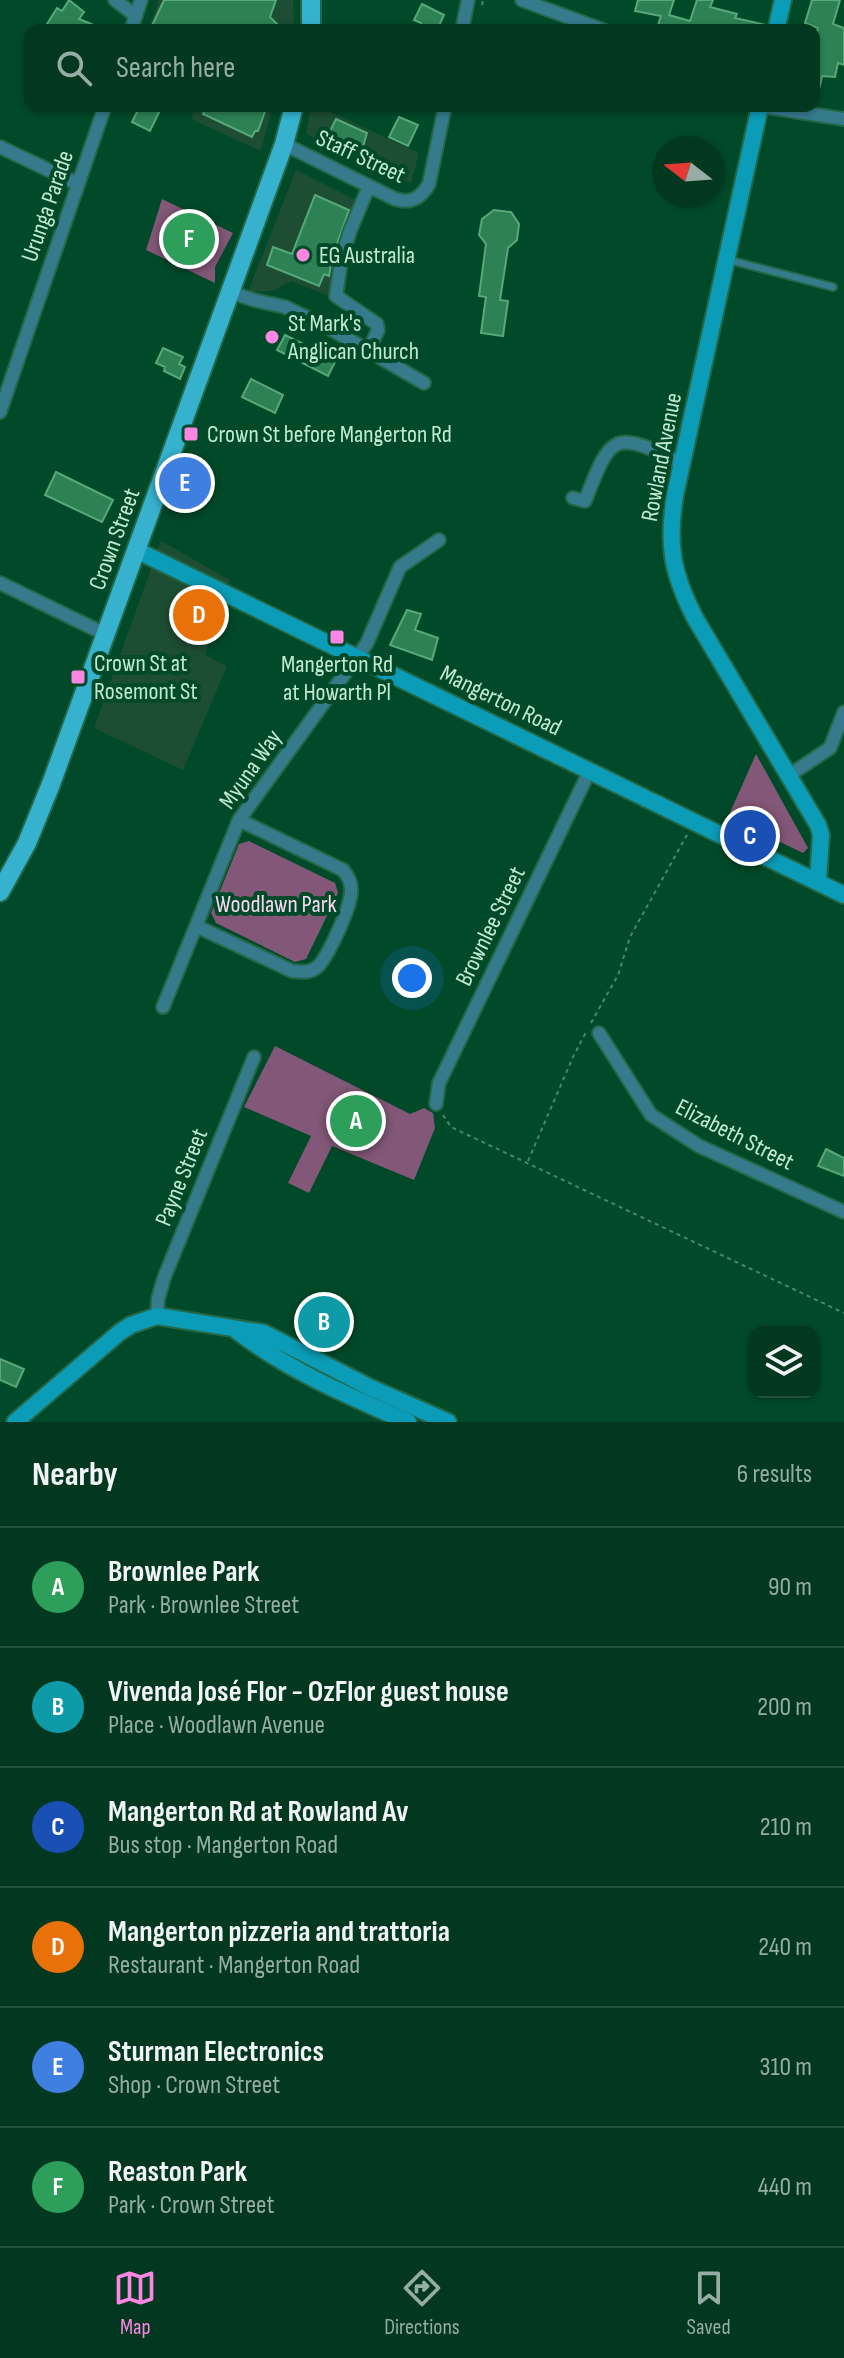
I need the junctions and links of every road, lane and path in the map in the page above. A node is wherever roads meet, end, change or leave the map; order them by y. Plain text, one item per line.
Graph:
1 (115, 0) edge
2 (141, 0) edge
3 (311, 0) edge
4 (468, 0) edge
5 (483, 0) edge
6 (522, 0) edge
7 (783, 0) edge
8 (482, 5) dead end
9 (136, 16) junction
10 (133, 24) edge
11 (311, 24) edge
12 (463, 24) edge
13 (587, 24) edge
14 (777, 24) edge
15 (103, 112) edge
16 (292, 112) edge
17 (444, 112) edge
18 (759, 112) edge
19 (799, 112) edge
20 (844, 119) edge
21 (284, 144) junction
22 (0, 147) edge
23 (78, 184) junction
24 (369, 186) junction
25 (726, 260) junction
26 (833, 287) dead end
27 (230, 292) junction
28 (368, 352) junction
29 (8, 369) edge
30 (424, 383) dead end
31 (0, 412) edge
32 (682, 463) junction
33 (573, 498) dead end
34 (439, 540) dead end
35 (136, 550) junction
36 (0, 583) edge
37 (105, 634) junction
38 (357, 656) junction
39 (844, 712) edge
40 (590, 770) junction
41 (788, 776) junction
42 (239, 820) junction
43 (694, 821) junction
44 (818, 881) junction
45 (0, 892) edge
46 (844, 895) edge
47 (196, 926) junction
48 (163, 1007) dead end
49 (599, 1033) dead end
50 (254, 1057) dead end
51 (436, 1104) joint
52 (528, 1162) junction
53 (844, 1212) edge
54 (844, 1313) edge
55 (157, 1316) junction
56 (236, 1330) junction
57 (15, 1422) edge
58 (408, 1422) edge
59 (448, 1422) edge

1 - 9 street
2 - 9 street
3 - 11 main road
4 - 12 street
5 - 8 path
6 - 13 street
7 - 14 street
9 - 10 street
15 - 23 street, Urunga Parade
16 - 21 main road, Crown Street
17 - 24 street, Staff Street
18 - 25 street, Rowland Avenue
19 - 20 street
21 - 24 street, Staff Street
21 - 27 main road, Crown Street
22 - 23 street
23 - 29 street, Urunga Parade
24 - 28 street
25 - 26 lane
25 - 32 street, Rowland Avenue
27 - 28 street
27 - 35 main road, Crown Street
28 - 30 street
29 - 31 street, Urunga Parade
32 - 33 street
32 - 41 street, Rowland Avenue
34 - 38 street, Myuna Way
35 - 37 main road, Crown Street
35 - 38 street, Mangerton Road
36 - 37 street
37 - 45 main road, Crown Street
38 - 40 street, Mangerton Road
38 - 42 street, Myuna Way
39 - 41 street
40 - 43 street, Mangerton Road
40 - 51 street, Brownlee Street
41 - 44 street, Rowland Avenue
42 - 47 street, Myuna Way
42 - 47 street
43 - 44 street, Mangerton Road
43 - 52 path
44 - 46 street, Mangerton Road
47 - 48 street, Myuna Way
49 - 53 street, Elizabeth Street
50 - 55 street, Payne Street
51 - 52 path
52 - 54 path
55 - 56 street
55 - 57 street
56 - 58 street
56 - 59 street

